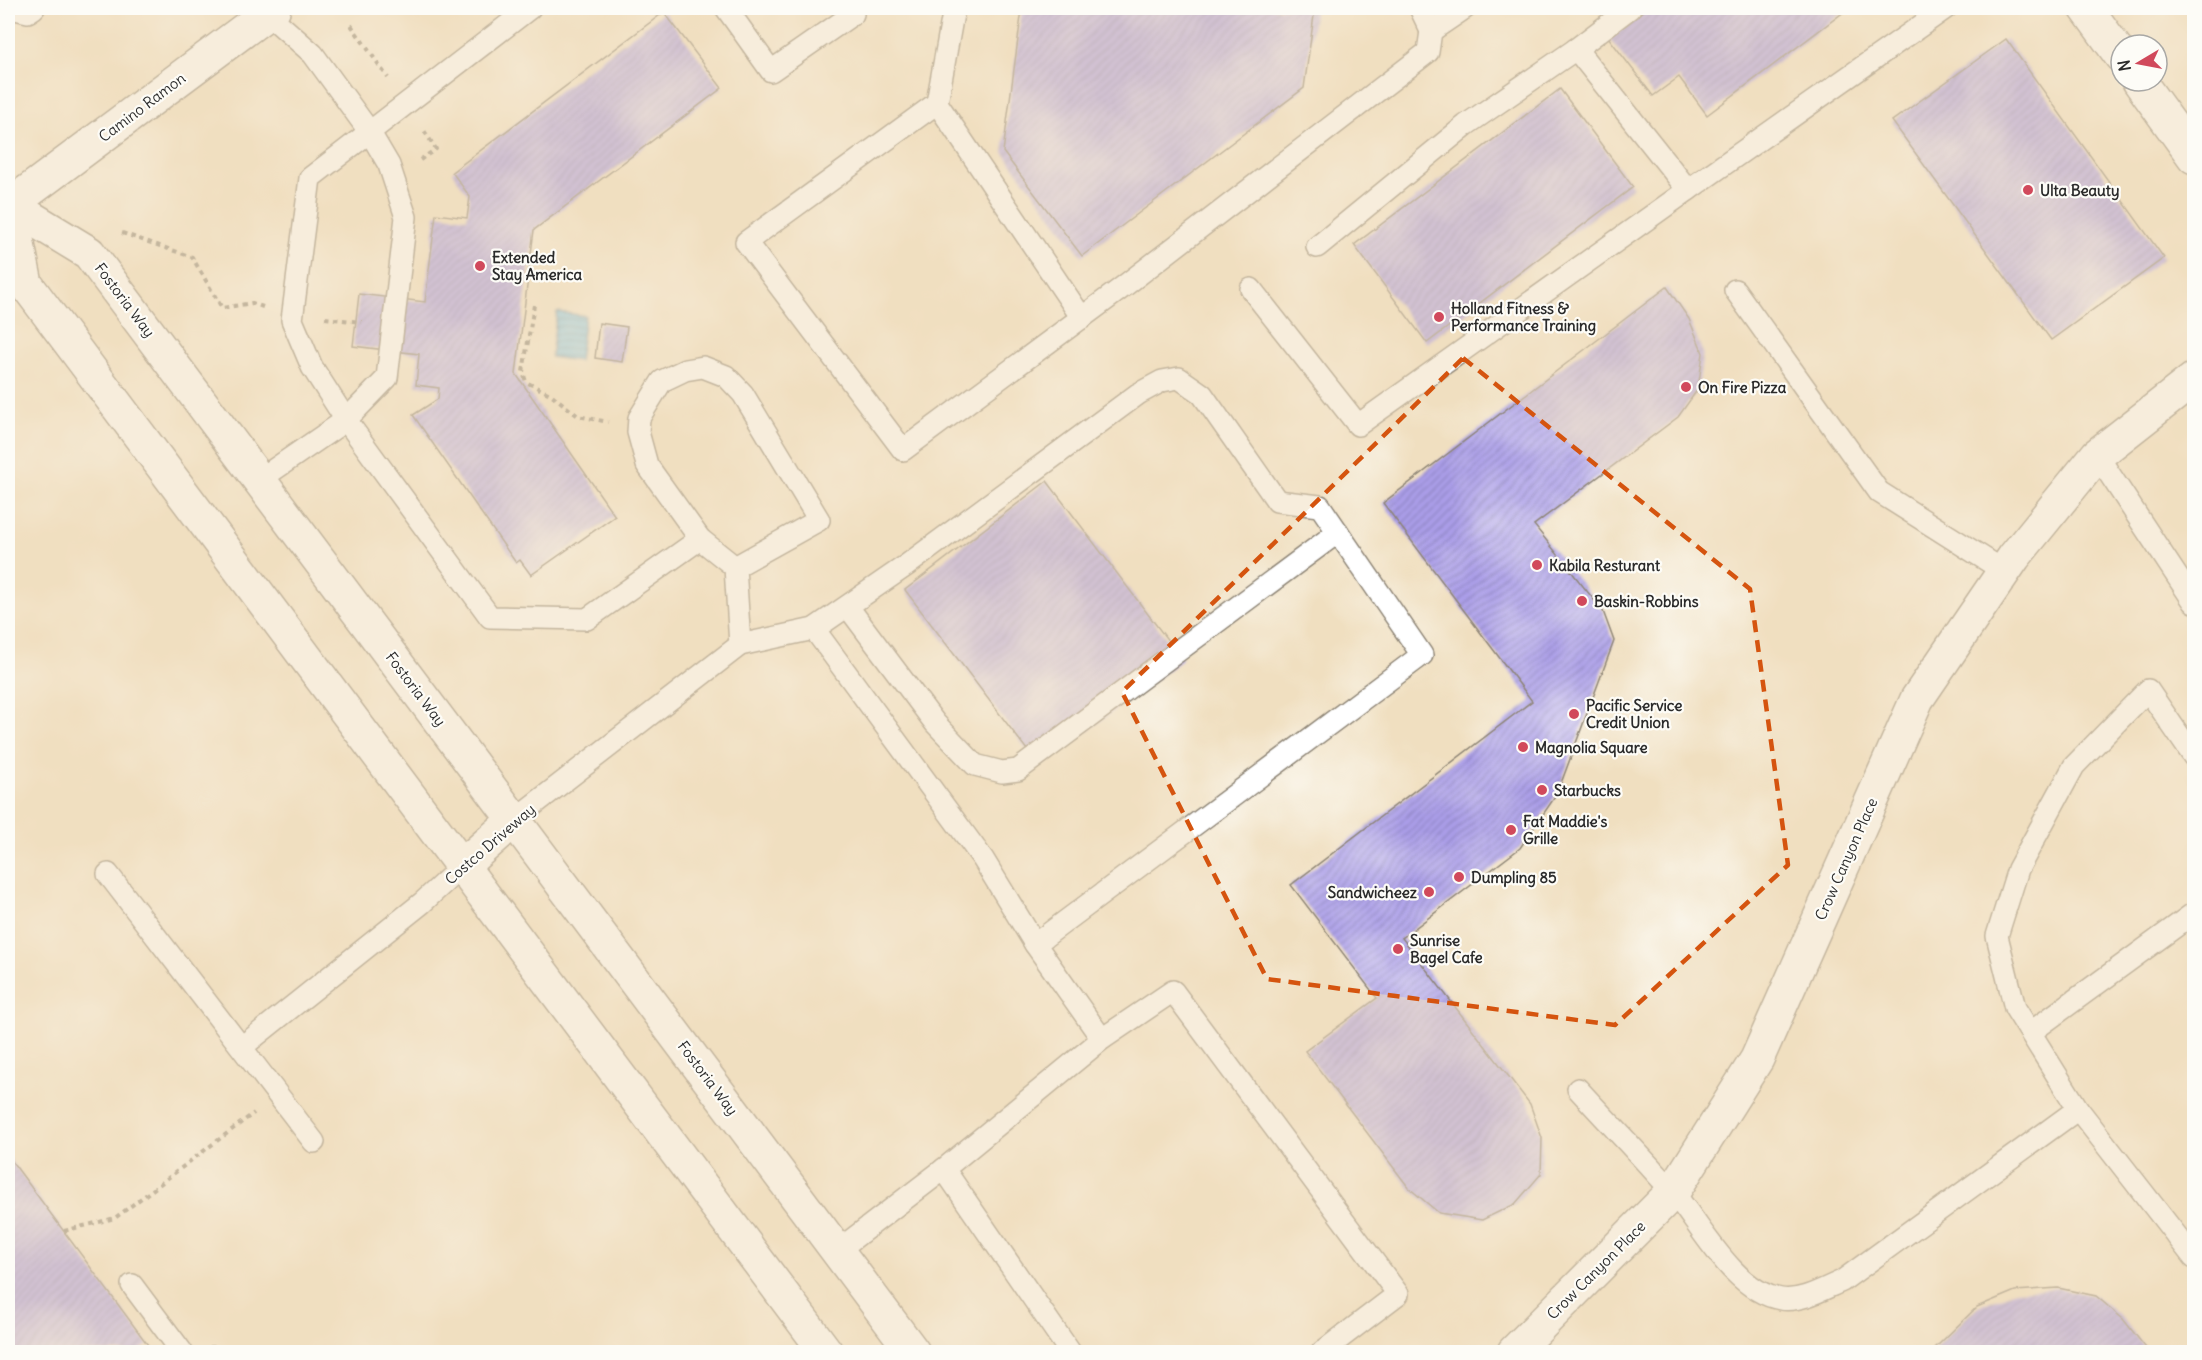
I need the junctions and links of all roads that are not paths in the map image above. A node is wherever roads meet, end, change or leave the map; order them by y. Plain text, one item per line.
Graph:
1 (11, 8) edge
2 (34, 8) edge
3 (530, 8) edge
4 (726, 8) edge
5 (848, 8) edge
6 (954, 8) edge
7 (1420, 8) edge
8 (1465, 8) edge
9 (1630, 8) edge
10 (1946, 8) edge
11 (2086, 8) edge
12 (267, 9) edge
13 (1431, 32) junction
14 (2109, 40) edge
15 (1576, 49) junction
16 (2148, 93) edge
17 (937, 103) junction
18 (369, 131) junction
19 (2194, 157) edge
20 (1688, 190) junction
21 (9, 206) edge
22 (1317, 247) dead end
23 (1251, 289) dead end
24 (1735, 290) dead end
25 (1082, 318) junction
26 (2194, 379) edge
27 (346, 420) junction
28 (2097, 455) junction
29 (259, 480) junction
30 (1338, 532) junction
31 (700, 539) junction
32 (735, 567) junction
33 (2004, 571) junction
34 (2194, 602) edge
35 (848, 607) junction
36 (814, 629) junction
37 (740, 645) junction
38 (2194, 757) edge
39 (514, 820) junction
40 (462, 866) junction
41 (108, 873) dead end
42 (2194, 913) edge
43 (1035, 944) junction
44 (2031, 1032) junction
45 (1102, 1039) junction
46 (243, 1046) junction
47 (1578, 1089) dead end
48 (2078, 1109) junction
49 (314, 1142) dead end
50 (944, 1169) junction
51 (1673, 1192) junction
52 (837, 1251) junction
53 (2194, 1258) edge
54 (132, 1286) dead end
55 (182, 1353) edge
56 (826, 1353) edge
57 (913, 1353) edge
58 (1070, 1353) edge
59 (1322, 1353) edge
60 (1514, 1353) edge

1 - 2 lane
3 - 18 lane
4 - 5 lane
6 - 17 lane
7 - 13 lane
8 - 13 lane
9 - 15 lane
10 - 20 lane
11 - 14 street
12 - 18 lane
12 - 21 street, Camino Ramon
13 - 25 lane
15 - 20 lane
15 - 22 lane
16 - 19 street
17 - 25 lane
17 - 25 lane
18 - 27 lane
18 - 27 lane
20 - 23 lane
21 - 29 street, Fostoria Way
21 - 40 street
24 - 33 lane
26 - 28 street, Crow Canyon Place
27 - 29 lane
27 - 31 lane
28 - 33 street, Crow Canyon Place
28 - 34 lane
29 - 39 street, Fostoria Way
30 - 35 lane
30 - 35 lane
30 - 43 lane
31 - 32 lane
31 - 32 lane
32 - 37 lane
33 - 51 street, Crow Canyon Place
35 - 36 lane
36 - 37 lane
36 - 43 lane
37 - 39 lane, Costco Driveway
38 - 44 lane
39 - 40 street, Costco Driveway
39 - 52 street, Fostoria Way
40 - 46 lane, Costco Driveway
40 - 56 street
41 - 46 lane
42 - 44 lane
43 - 45 lane
44 - 48 lane
45 - 50 lane
45 - 59 lane
46 - 49 lane
47 - 51 lane
48 - 51 lane
48 - 53 lane
50 - 52 lane
50 - 58 lane
51 - 60 street, Crow Canyon Place
52 - 57 street, Fostoria Way
54 - 55 lane

